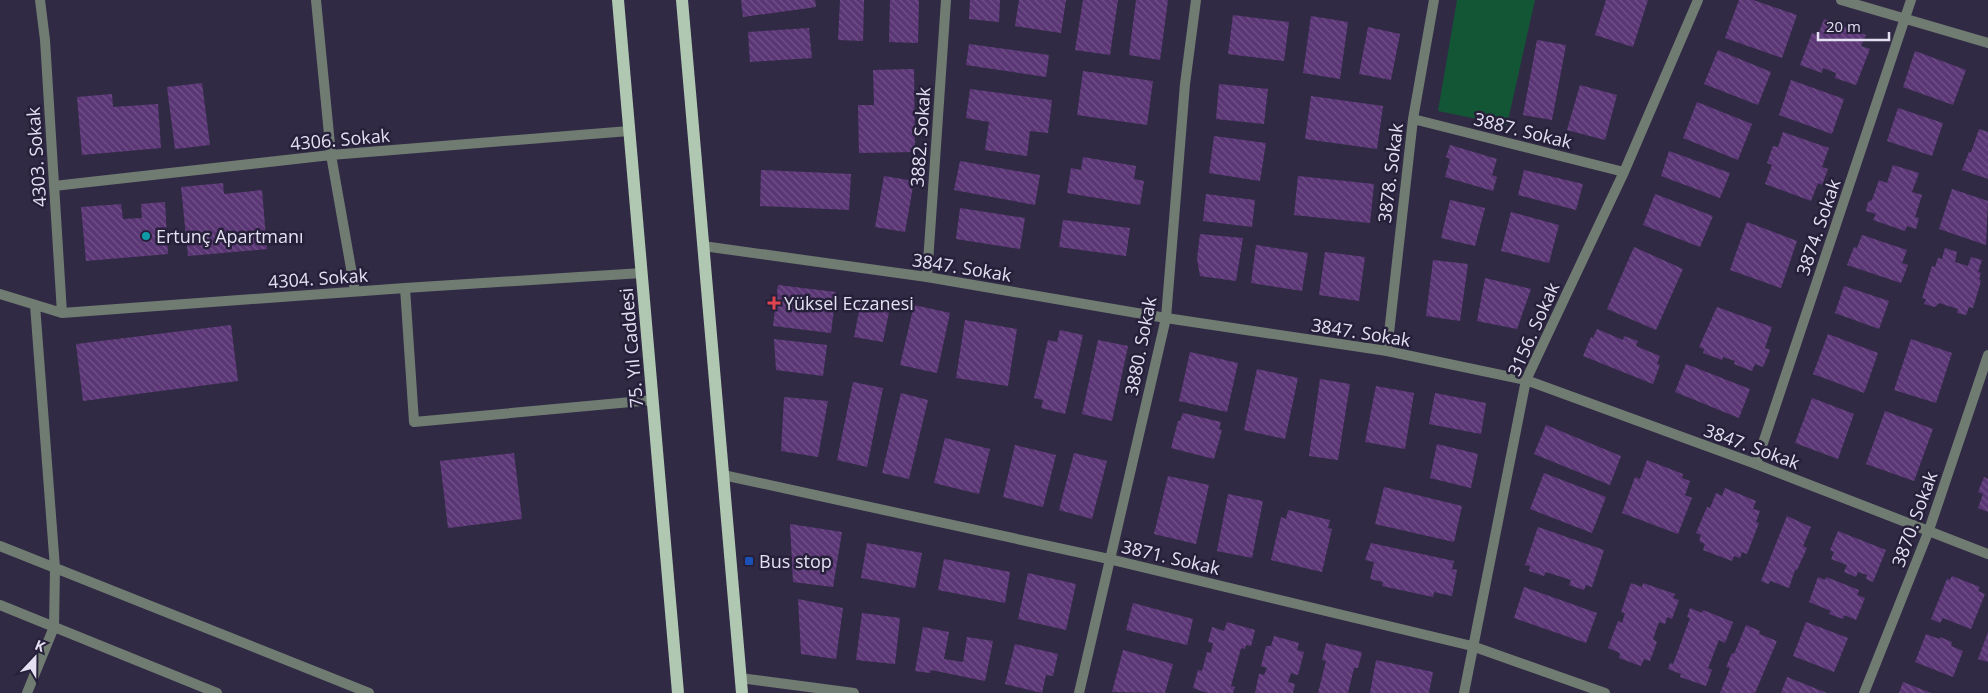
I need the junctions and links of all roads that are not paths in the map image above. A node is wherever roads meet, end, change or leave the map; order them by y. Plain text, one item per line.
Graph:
1 (40, 0) edge
2 (316, 0) edge
3 (618, 0) edge
4 (682, 0) edge
5 (946, 0) edge
6 (1196, 0) edge
7 (1434, 0) edge
8 (1698, 0) edge
9 (1841, 0) edge
10 (1911, 0) edge
11 (1906, 20) junction
12 (1988, 43) edge
13 (1413, 119) junction
14 (630, 131) junction
15 (331, 155) junction
16 (1624, 172) junction
17 (54, 186) junction
18 (703, 246) junction
19 (642, 273) junction
20 (927, 277) junction
21 (405, 288) junction
22 (355, 291) junction
23 (0, 294) edge
24 (35, 305) junction
25 (62, 313) junction
26 (1166, 318) junction
27 (1387, 351) junction
28 (1988, 357) edge
29 (1526, 380) junction
30 (653, 400) junction
31 (1756, 464) junction
32 (722, 475) junction
33 (1929, 530) junction
34 (0, 546) edge
35 (1988, 554) edge
36 (1110, 559) junction
37 (55, 568) junction
38 (0, 605) edge
39 (54, 627) junction
40 (1472, 646) junction
41 (740, 678) junction
42 (27, 693) edge
43 (217, 693) edge
44 (369, 693) edge
45 (678, 693) edge
46 (742, 693) edge
47 (854, 693) edge
48 (1079, 693) edge
49 (1464, 693) edge
50 (1605, 693) edge
51 (1864, 693) edge

1 - 17 street, 4303. Sokak
2 - 15 street
3 - 14 main road, 75. Yıl Caddesi
4 - 18 main road
5 - 20 street, 3882. Sokak
6 - 26 street, 3880. Sokak
7 - 13 street, 3878. Sokak
8 - 16 street, 3156. Sokak
9 - 11 street
10 - 11 street, 3874. Sokak
11 - 12 street
11 - 31 street, 3874. Sokak
13 - 16 street, 3887. Sokak
13 - 27 street, 3878. Sokak
14 - 15 street, 4306. Sokak
14 - 19 main road, 75. Yıl Caddesi
15 - 17 street, 4306. Sokak
15 - 22 street
16 - 29 street, 3156. Sokak
17 - 25 street, 4303. Sokak
18 - 20 street, 3847. Sokak
18 - 32 main road
19 - 21 street, 4304. Sokak
19 - 30 main road, 75. Yıl Caddesi
20 - 26 street, 3847. Sokak
21 - 22 street, 4304. Sokak
21 - 30 street
22 - 25 street, 4304. Sokak
23 - 24 street, 4304. Sokak
24 - 25 street, 4304. Sokak
24 - 37 street
26 - 27 street, 3847. Sokak
26 - 36 street, 3880. Sokak
27 - 29 street, 3847. Sokak
28 - 33 street, 3870. Sokak
29 - 31 street, 3847. Sokak
29 - 40 street, 3156. Sokak
30 - 45 main road, 75. Yıl Caddesi
31 - 33 street, 3847. Sokak
32 - 36 street, 3871. Sokak
32 - 41 main road
33 - 35 street, 3847. Sokak
33 - 51 street, 3870. Sokak
34 - 37 street
36 - 40 street, 3871. Sokak
36 - 48 street, 3880. Sokak
37 - 39 street
37 - 44 street
38 - 39 street
39 - 42 street
39 - 43 street
40 - 49 street, 3156. Sokak
40 - 50 street, 3871. Sokak
41 - 46 main road
41 - 47 street

